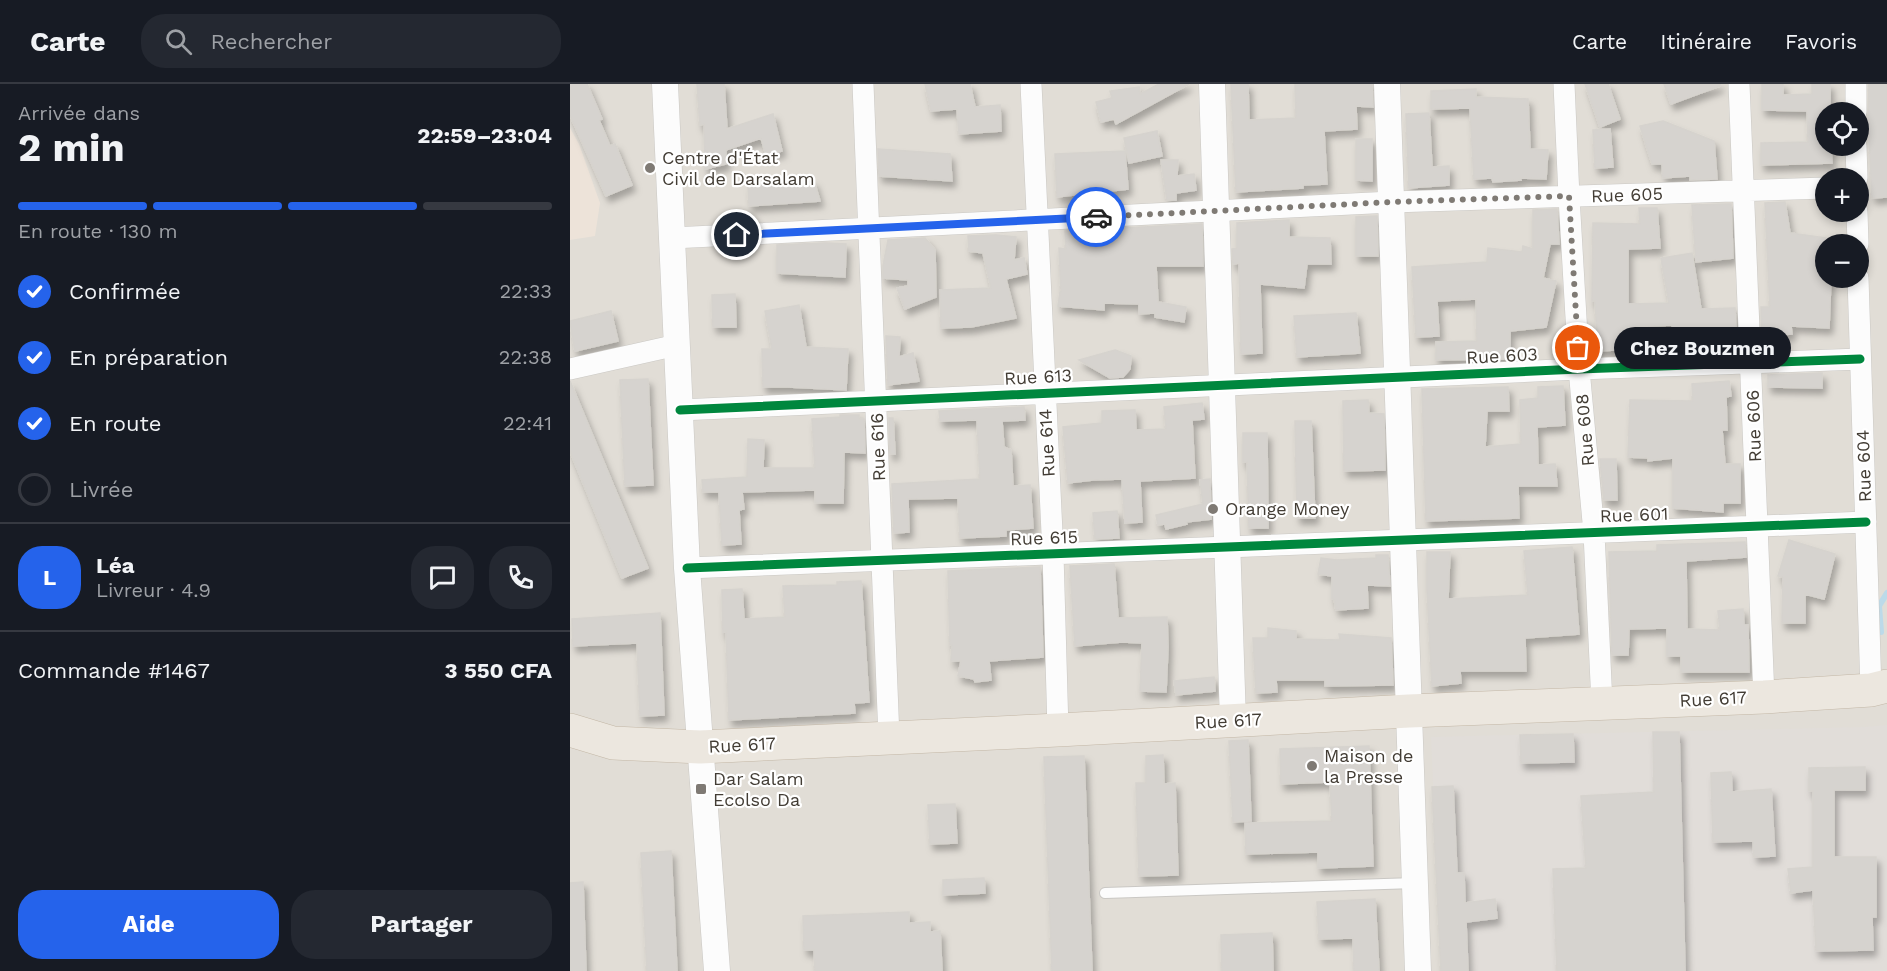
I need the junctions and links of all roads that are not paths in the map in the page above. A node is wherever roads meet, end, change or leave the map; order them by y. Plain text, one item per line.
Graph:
1 (665, 84) edge
2 (863, 84) edge
3 (1031, 84) edge
4 (1212, 84) edge
5 (1387, 84) edge
6 (1564, 84) edge
7 (1739, 84) edge
8 (1856, 84) edge
9 (1856, 102) edge
10 (1815, 188) edge
11 (1744, 191) junction
12 (1569, 196) junction
13 (1392, 202) junction
14 (1216, 210) junction
15 (1037, 220) junction
16 (869, 228) junction
17 (672, 238) junction
18 (1858, 288) edge
19 (677, 345) junction
20 (1860, 359) junction
21 (1752, 363) junction
22 (570, 369) edge
23 (1580, 369) junction
24 (1397, 378) junction
25 (1222, 386) junction
26 (1045, 393) junction
27 (876, 401) junction
28 (680, 410) junction
29 (1866, 522) junction
30 (1759, 526) junction
31 (1594, 533) junction
32 (1403, 540) junction
33 (1227, 547) junction
34 (1053, 554) junction
35 (882, 560) junction
36 (687, 568) junction
37 (1879, 688) edge
38 (1764, 697) junction
39 (1602, 704) junction
40 (1409, 711) junction
41 (1233, 721) junction
42 (570, 730) edge
43 (1058, 730) junction
44 (889, 738) junction
45 (700, 747) junction
46 (1415, 883) junction
47 (1105, 893) dead end
48 (717, 971) edge
49 (1418, 971) edge

1 - 17 street
2 - 16 street, Rue 616
3 - 15 street, Rue 614
4 - 14 street
5 - 13 street
6 - 12 street, Rue 608
7 - 11 street, Rue 606
8 - 9 street
10 - 11 street, Rue 605
11 - 12 street, Rue 605
11 - 21 street, Rue 606
12 - 13 street, Rue 605
12 - 23 street, Rue 608
13 - 14 street, Rue 605
13 - 24 street
14 - 15 street, Rue 605
14 - 25 street
15 - 16 street, Rue 605
15 - 26 street, Rue 614
16 - 17 street, Rue 605
16 - 27 street, Rue 616
17 - 19 street
18 - 20 street, Rue 604
19 - 22 street
19 - 28 street
20 - 21 street, Rue 603
20 - 29 street, Rue 604
21 - 23 street, Rue 603
21 - 30 street, Rue 606
23 - 24 street, Rue 603
23 - 31 street, Rue 608
24 - 25 street, Rue 613
24 - 32 street
25 - 26 street, Rue 613
25 - 33 street
26 - 27 street, Rue 613
26 - 34 street, Rue 614
27 - 28 street, Rue 613
27 - 35 street, Rue 616
28 - 36 street
29 - 30 street, Rue 601
29 - 37 street, Rue 604
30 - 31 street, Rue 601
30 - 38 street, Rue 606
31 - 32 street, Rue 601
31 - 39 street, Rue 608
32 - 33 street, Rue 615
32 - 40 street
33 - 34 street, Rue 615
33 - 41 street
34 - 35 street, Rue 615
34 - 43 street, Rue 614
35 - 36 street, Rue 615
35 - 44 street, Rue 616
36 - 45 street
37 - 38 highway, Rue 617
38 - 39 highway, Rue 617
39 - 40 highway, Rue 617
40 - 41 highway, Rue 617
40 - 46 street
41 - 43 highway, Rue 617
42 - 45 highway, Rue 617
43 - 44 highway, Rue 617
44 - 45 highway, Rue 617
45 - 48 street
46 - 47 lane
46 - 49 street

